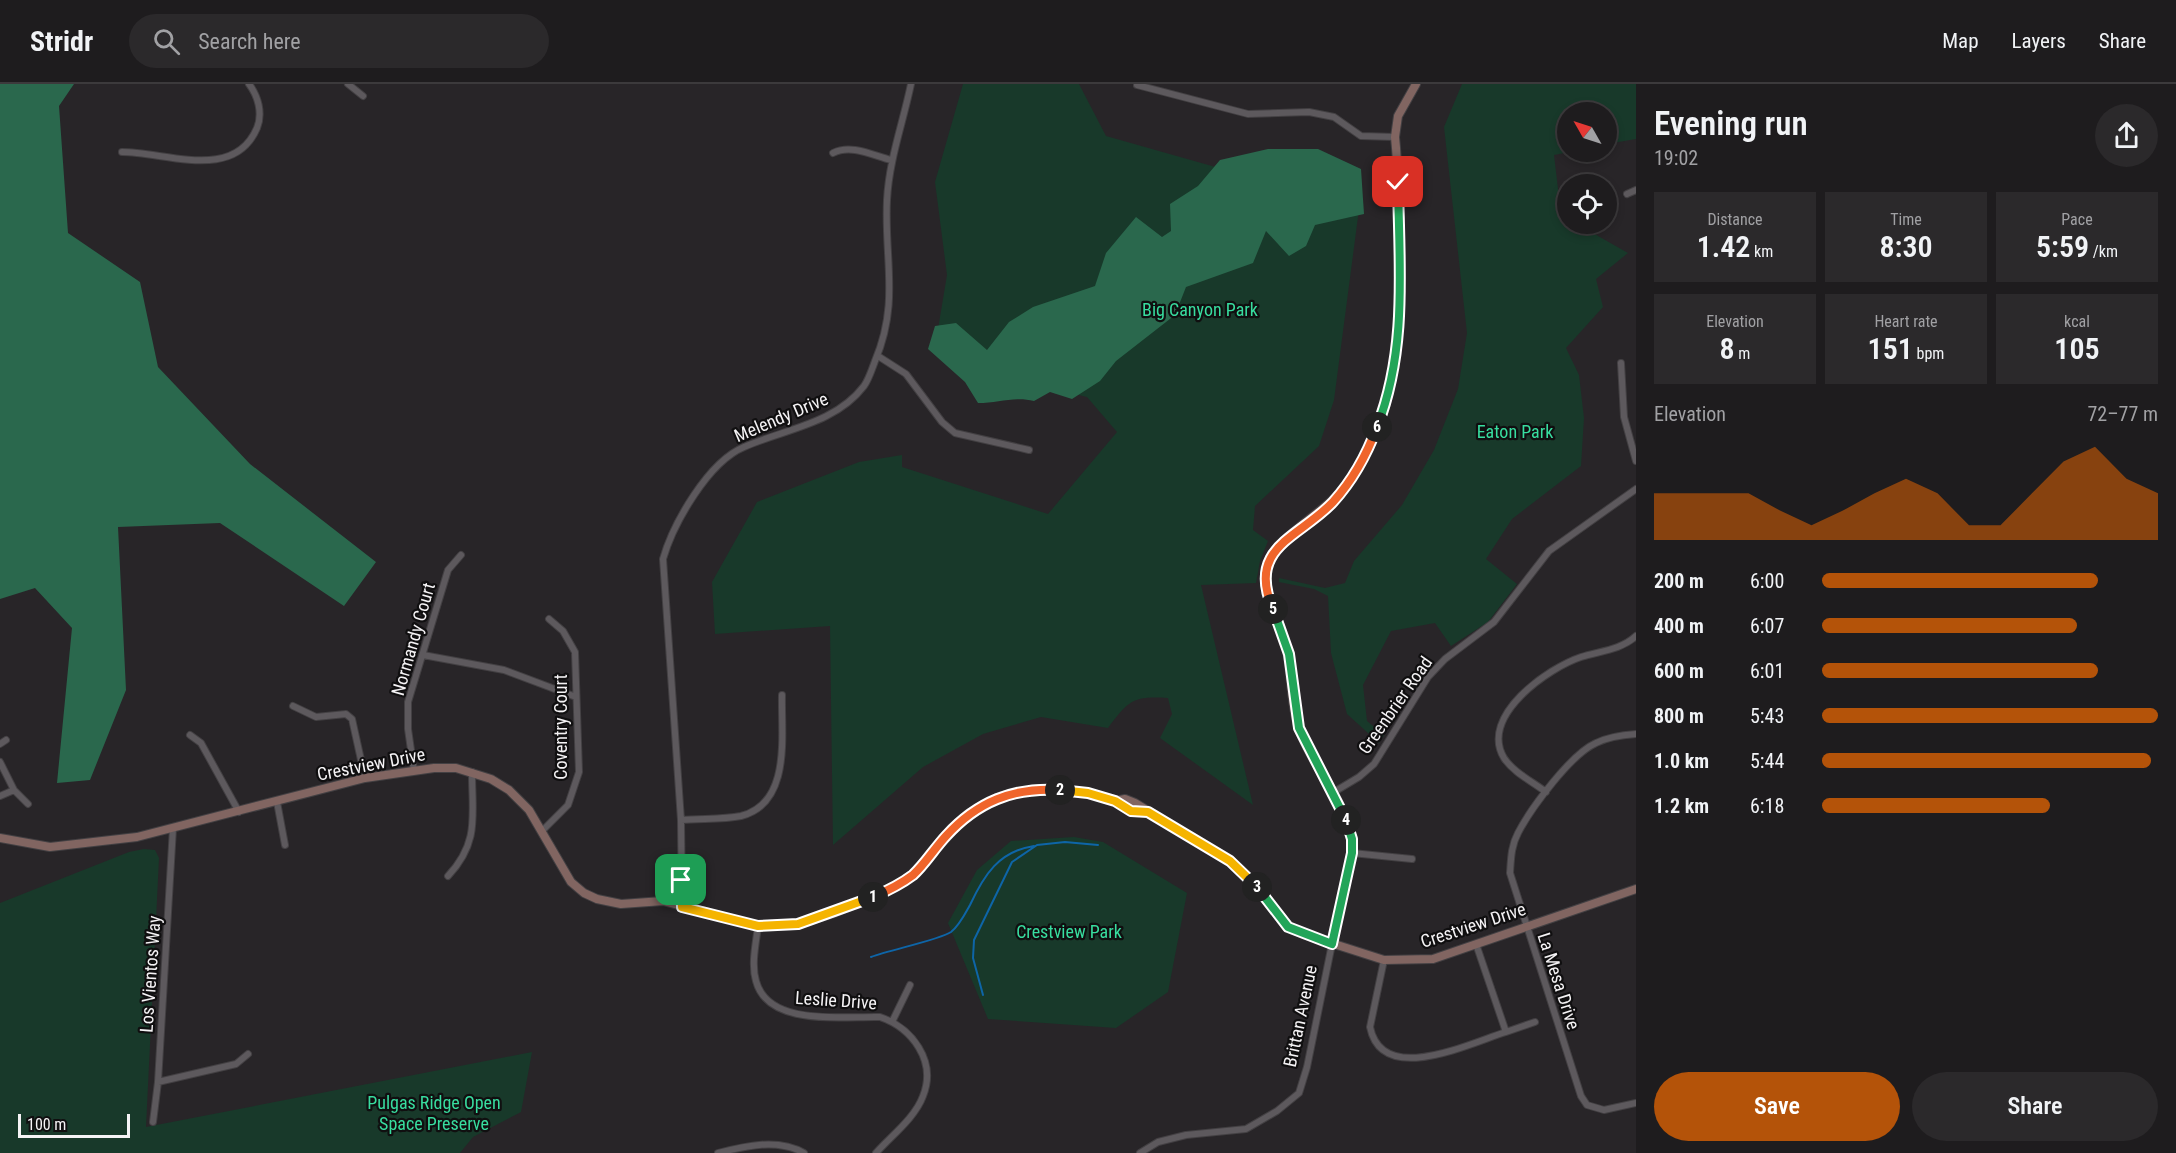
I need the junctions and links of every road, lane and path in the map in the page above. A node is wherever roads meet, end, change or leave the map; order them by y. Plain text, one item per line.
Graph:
1 (249, 84) edge
2 (348, 84) edge
3 (911, 84) edge
4 (1416, 84) edge
5 (1137, 85) edge
6 (363, 96) dead end
7 (1395, 137) junction
8 (122, 153) dead end
9 (832, 153) dead end
10 (891, 160) junction
11 (1636, 190) edge
12 (1627, 194) dead end
13 (878, 356) junction
14 (1621, 363) dead end
15 (1029, 450) dead end
16 (1636, 461) edge
17 (1636, 489) edge
18 (460, 555) dead end
19 (549, 620) dead end
20 (1636, 636) edge
21 (423, 655) junction
22 (782, 695) dead end
23 (576, 697) junction
24 (293, 706) dead end
25 (1636, 734) edge
26 (190, 735) dead end
27 (0, 762) edge
28 (414, 771) junction
29 (472, 772) junction
30 (365, 778) junction
31 (14, 790) junction
32 (1334, 792) junction
33 (1546, 792) junction
34 (0, 796) edge
35 (277, 802) junction
36 (28, 804) dead end
37 (240, 812) junction
38 (681, 820) junction
39 (173, 828) junction
40 (542, 831) junction
41 (0, 838) edge
42 (285, 845) dead end
43 (1352, 853) junction
44 (1412, 859) dead end
45 (448, 876) dead end
46 (681, 880) junction
47 (1636, 889) edge
48 (663, 901) junction
49 (682, 907) junction
50 (1525, 925) junction
51 (758, 926) junction
52 (1332, 944) junction
53 (1476, 944) junction
54 (1384, 960) junction
55 (910, 985) dead end
56 (892, 1022) junction
57 (1535, 1022) dead end
58 (1506, 1032) junction
59 (248, 1054) dead end
60 (158, 1082) junction
61 (1636, 1103) edge
62 (153, 1122) dead end
63 (718, 1153) edge
64 (804, 1153) edge
65 (876, 1153) edge
66 (1140, 1153) edge

1 - 8 street
2 - 6 street
3 - 10 street, Melendy Drive
4 - 7 street, Brittan Avenue
5 - 7 street
7 - 32 street, Brittan Avenue
9 - 10 street
10 - 13 street, Melendy Drive
11 - 12 street
13 - 15 street
13 - 38 street, Melendy Drive
14 - 16 street
17 - 32 street, Greenbrier Road
18 - 21 street, Normandy Court
19 - 23 street, Coventry Court
20 - 33 street
21 - 23 street
21 - 28 street, Normandy Court
22 - 38 street
23 - 40 street, Coventry Court
24 - 30 street
25 - 33 street, La Mesa Drive
26 - 37 street
27 - 31 street
28 - 29 street, Crestview Drive
28 - 30 street, Crestview Drive
29 - 40 street, Crestview Drive
29 - 45 street
30 - 35 street, Crestview Drive
31 - 34 street
31 - 36 street
32 - 43 street, Brittan Avenue
33 - 50 street, La Mesa Drive
35 - 37 street, Crestview Drive
35 - 42 street
37 - 39 street, Crestview Drive
38 - 46 street, Melendy Drive
39 - 41 street, Crestview Drive
39 - 60 street, Los Vientos Way
40 - 48 street, Crestview Drive
43 - 44 street
43 - 52 street, Brittan Avenue
46 - 48 street
46 - 49 street, Melendy Drive
47 - 50 street, Crestview Drive
48 - 49 street, Crestview Drive
49 - 51 street, Crestview Drive
50 - 53 street, Crestview Drive
50 - 61 street, La Mesa Drive
51 - 52 street, Crestview Drive
51 - 56 street, Leslie Drive
52 - 54 street, Crestview Drive
52 - 66 street, Brittan Avenue
53 - 54 street, Crestview Drive
53 - 58 street
54 - 58 street
55 - 56 street
56 - 65 street, Leslie Drive
57 - 58 street
59 - 60 street
60 - 62 street, Los Vientos Way
63 - 64 street

